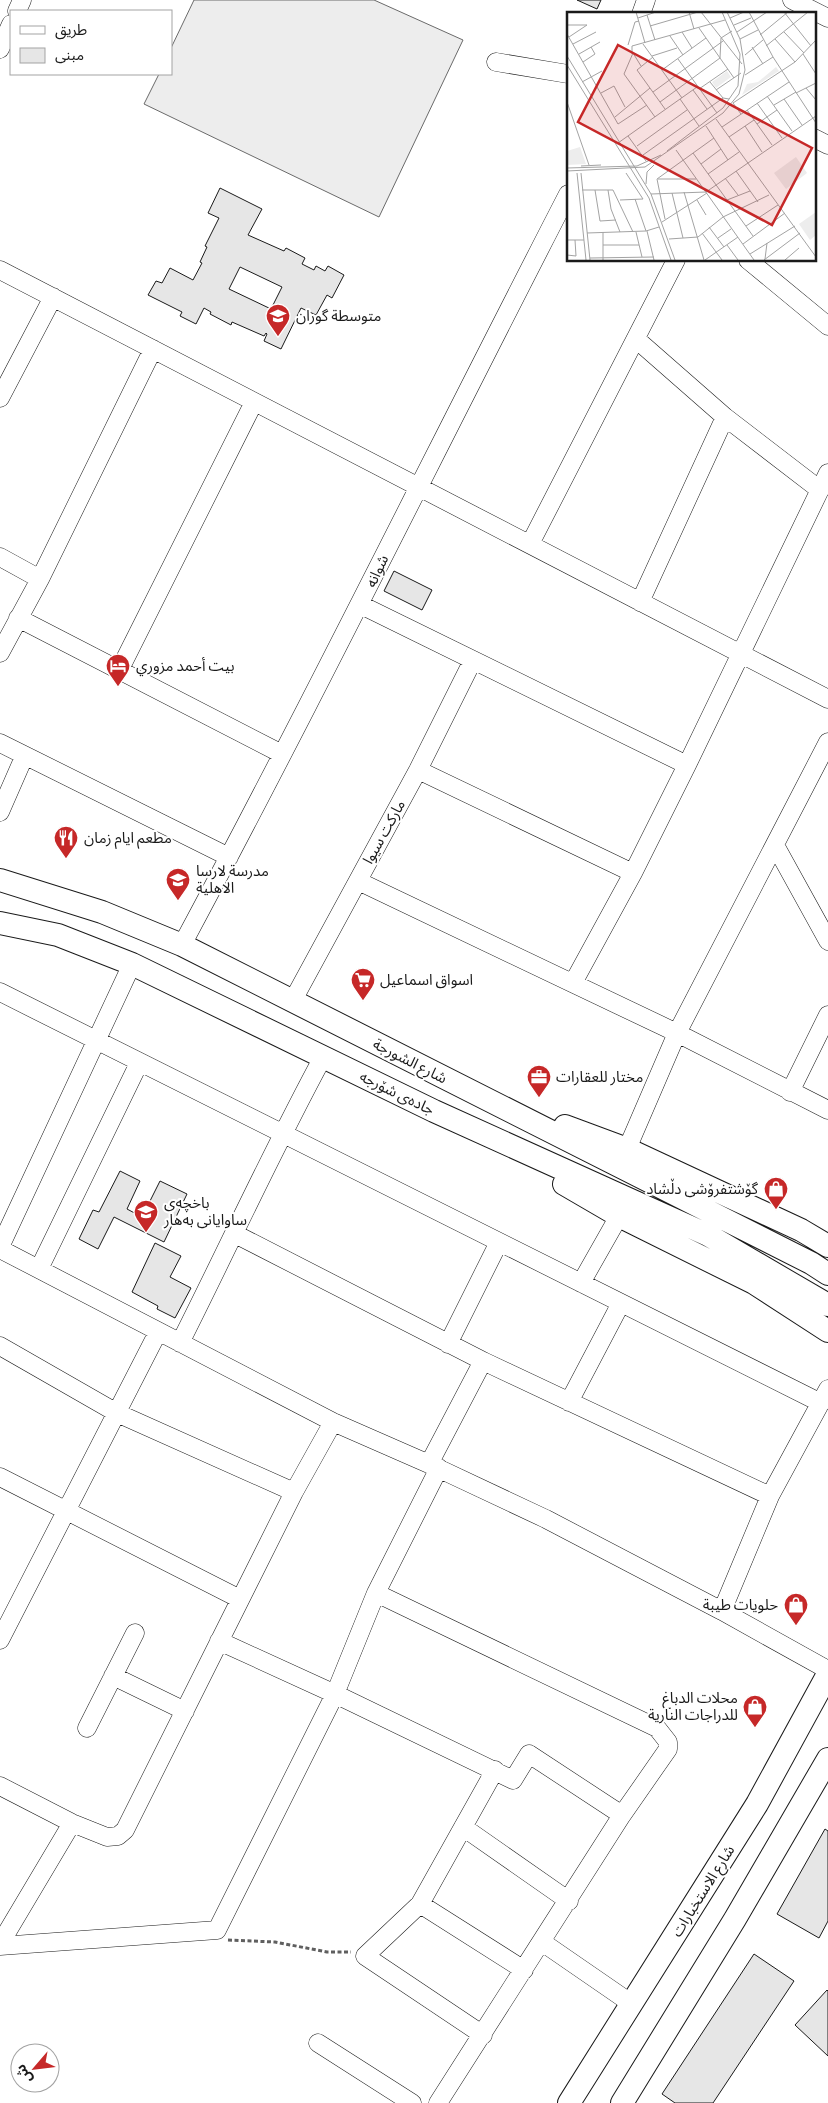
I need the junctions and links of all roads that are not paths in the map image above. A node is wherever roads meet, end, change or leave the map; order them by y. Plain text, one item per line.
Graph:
1 (646, 0) edge
2 (792, 0) edge
3 (642, 12) edge
4 (828, 18) edge
5 (10, 26) edge
6 (0, 49) edge
7 (496, 62) dead end
8 (567, 74) edge
9 (816, 139) edge
10 (828, 145) edge
11 (567, 196) edge
12 (675, 261) edge
13 (749, 261) edge
14 (0, 270) edge
15 (53, 297) junction
16 (828, 326) edge
17 (636, 339) junction
18 (153, 349) junction
19 (0, 398) edge
20 (254, 402) junction
21 (725, 417) junction
22 (828, 473) edge
23 (417, 486) junction
24 (820, 490) junction
25 (530, 544) junction
26 (0, 557) edge
27 (40, 579) junction
28 (640, 602) junction
29 (361, 605) junction
30 (18, 618) junction
31 (0, 653) edge
32 (742, 655) junction
33 (473, 660) junction
34 (119, 672) junction
35 (828, 699) edge
36 (828, 742) edge
37 (0, 743) edge
38 (282, 754) junction
39 (24, 757) junction
40 (688, 766) junction
41 (418, 770) junction
42 (0, 812) edge
43 (775, 845) junction
44 (229, 857) junction
45 (633, 873) junction
46 (0, 880) edge
47 (358, 881) junction
48 (0, 923) edge
49 (828, 940) edge
50 (182, 945) junction
51 (132, 964) junction
52 (573, 983) junction
53 (0, 992) edge
54 (284, 998) junction
55 (828, 1015) edge
56 (261, 1027) junction
57 (677, 1033) junction
58 (95, 1040) junction
59 (323, 1057) junction
60 (140, 1063) junction
61 (466, 1090) junction
62 (790, 1092) junction
63 (828, 1110) edge
64 (434, 1111) junction
65 (281, 1134) junction
66 (627, 1148) junction
67 (619, 1216) junction
68 (6, 1222) edge
69 (235, 1234) junction
70 (500, 1242) junction
71 (828, 1246) edge
72 (0, 1248) edge
73 (820, 1268) edge
74 (39, 1269) junction
75 (581, 1283) junction
76 (621, 1303) junction
77 (828, 1305) edge
78 (828, 1331) edge
79 (158, 1332) junction
80 (180, 1342) junction
81 (448, 1344) junction
82 (0, 1346) edge
83 (483, 1361) junction
84 (824, 1396) edge
85 (569, 1402) junction
86 (117, 1413) junction
87 (333, 1422) junction
88 (434, 1466) junction
89 (0, 1477) edge
90 (294, 1492) junction
91 (770, 1496) junction
92 (67, 1510) junction
93 (376, 1593) junction
94 (240, 1599) junction
95 (722, 1611) junction
96 (4, 1620) edge
97 (135, 1633) dead end
98 (0, 1640) edge
99 (219, 1641) junction
100 (828, 1670) edge
101 (828, 1674) edge
102 (113, 1676) junction
103 (335, 1694) junction
104 (185, 1710) junction
105 (87, 1728) dead end
106 (828, 1759) edge
107 (495, 1770) junction
108 (0, 1786) edge
109 (622, 1815) junction
110 (72, 1823) junction
111 (463, 1827) junction
112 (569, 1900) junction
113 (420, 1904) junction
114 (542, 1942) junction
115 (3, 1947) edge
116 (524, 1970) junction
117 (632, 2004) junction
118 (483, 2035) junction
119 (318, 2043) dead end
120 (573, 2102) edge
121 (412, 2103) edge
122 (438, 2103) edge
123 (622, 2103) edge

1 - 3 street
2 - 4 street
5 - 6 street
7 - 8 street
9 - 10 street
11 - 23 street, شوانە
12 - 17 street
13 - 16 street
14 - 15 street
15 - 18 street
15 - 19 street
17 - 21 street
17 - 25 street
18 - 20 street
18 - 27 street
20 - 23 street
20 - 34 street
21 - 24 street
21 - 28 street
22 - 24 street
23 - 25 street
23 - 29 street, شوانە
24 - 32 street
25 - 28 street
26 - 27 street
27 - 30 street
28 - 32 street
29 - 33 street
29 - 38 street, شوانە
30 - 31 street
30 - 34 street
32 - 35 street
32 - 40 street
33 - 40 street
33 - 41 street, مارکت سیوا
34 - 38 street
36 - 43 street
37 - 39 street
38 - 44 street, شوانە
39 - 42 street
39 - 44 street
40 - 45 street
41 - 45 street
41 - 47 street, مارکت سیوا
43 - 49 street
43 - 57 street
44 - 50 street, شوانە
45 - 52 street
46 - 50 main road, شارع الشورجة
47 - 52 street
47 - 54 street, مارکت سیوا
48 - 51 main road, جادەی شۆرجە
50 - 54 main road, شارع الشورجة
51 - 56 main road, جادەی شۆرجە
51 - 58 street
52 - 57 street
53 - 58 street
54 - 56 main road
54 - 61 main road, شارع الشورجة
55 - 62 street
56 - 59 main road, جادەی شۆرجە
57 - 62 street
57 - 66 street
58 - 60 street
58 - 68 street
59 - 64 main road, جادەی شۆرجە
59 - 65 street
60 - 65 street
60 - 74 street
61 - 66 main road
61 - 73 main road, شارع الشورجة
62 - 63 street
64 - 67 main road
64 - 77 main road, جادەی شۆرجە
65 - 69 street
65 - 70 street
66 - 71 main road
67 - 75 street
67 - 78 main road
68 - 72 street
69 - 80 street
69 - 81 street
70 - 75 street
70 - 81 street
72 - 74 street
74 - 79 street
75 - 76 street
76 - 84 street
76 - 85 street
79 - 80 street
79 - 86 street
80 - 87 street
81 - 83 street
82 - 86 street
83 - 85 street
83 - 88 street
84 - 91 street
85 - 91 street
86 - 90 street
86 - 92 street
87 - 88 street
87 - 90 street
88 - 93 street
88 - 95 street
89 - 92 street
90 - 94 street
91 - 95 street
92 - 94 street
92 - 96 street
93 - 103 street
93 - 109 street
94 - 99 street
95 - 100 street
96 - 98 street
97 - 102 street
99 - 103 street
99 - 104 street
101 - 117 main road, شارع الاستخبارات
102 - 104 street
102 - 105 street
103 - 107 street
103 - 115 street
104 - 110 street
106 - 123 main road
107 - 109 street
107 - 111 street
108 - 110 street
109 - 112 street
110 - 115 street
111 - 112 street
111 - 113 street
112 - 114 street
113 - 116 street
113 - 118 street
114 - 116 street
114 - 117 street
116 - 118 street
117 - 120 main road, شارع الاستخبارات
118 - 122 street
119 - 121 street

